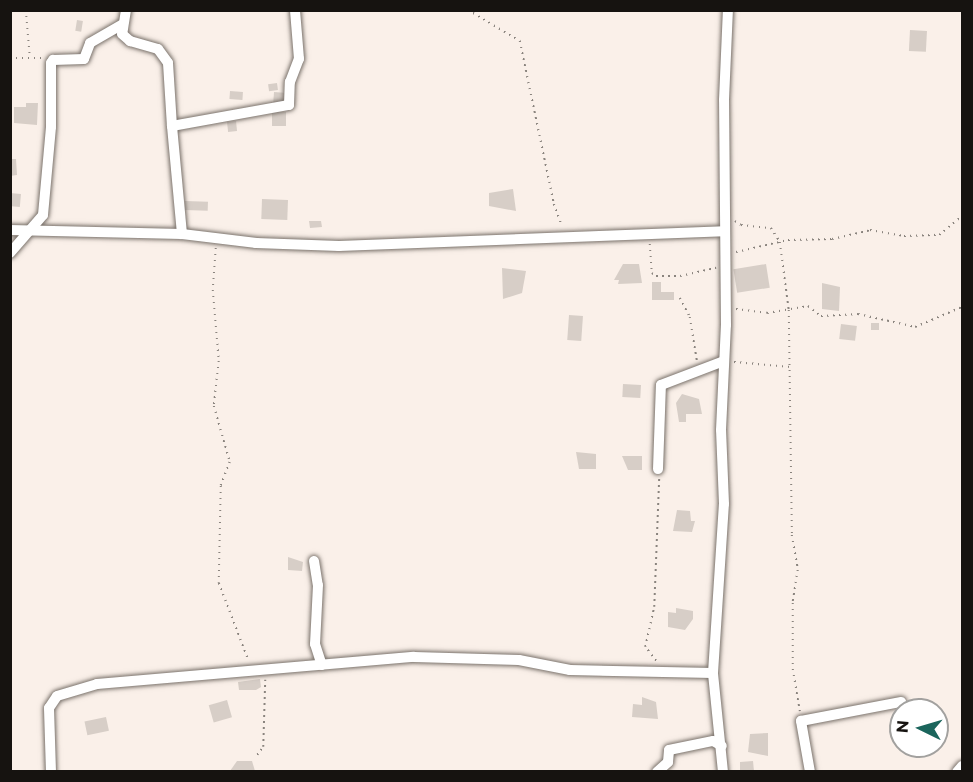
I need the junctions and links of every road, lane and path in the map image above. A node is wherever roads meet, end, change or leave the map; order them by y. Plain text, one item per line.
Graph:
1 (26, 10) edge
2 (126, 10) edge
3 (295, 10) edge
4 (468, 10) edge
5 (728, 10) edge
6 (121, 25) junction
7 (30, 57) junction
8 (10, 58) edge
9 (52, 60) junction
10 (172, 126) junction
11 (724, 213) junction
12 (963, 216) edge
13 (10, 230) edge
14 (33, 230) junction
15 (724, 231) junction
16 (182, 234) junction
17 (649, 234) junction
18 (566, 237) junction
19 (217, 238) junction
20 (780, 242) junction
21 (10, 254) edge
22 (725, 262) junction
23 (680, 298) dead end
24 (963, 307) edge
25 (726, 309) junction
26 (789, 310) junction
27 (724, 361) junction
28 (791, 367) junction
29 (698, 370) junction
30 (658, 469) joint
31 (314, 561) dead end
32 (322, 665) junction
33 (266, 670) junction
34 (247, 672) junction
35 (663, 672) junction
36 (713, 673) junction
37 (889, 704) edge
38 (801, 721) junction
39 (722, 746) junction
40 (257, 755) dead end
41 (963, 766) edge
42 (51, 771) edge
43 (657, 771) edge
44 (723, 771) edge
45 (810, 771) edge
46 (957, 771) edge

1 - 7 path
2 - 6 street
3 - 10 street
4 - 18 path
5 - 11 street
6 - 9 street
6 - 10 street
7 - 8 path
7 - 9 path
9 - 14 street
10 - 16 street
11 - 15 street
11 - 20 path
12 - 20 path
13 - 14 street
14 - 16 street
14 - 21 street
15 - 17 street
15 - 22 street
16 - 19 street
17 - 18 street
17 - 22 path
18 - 19 street
19 - 34 path
20 - 22 path
20 - 26 path
22 - 25 street
23 - 29 path
24 - 26 path
25 - 26 path
25 - 27 street
26 - 28 path
27 - 28 path
27 - 29 street
27 - 36 street
28 - 38 path
29 - 30 street
30 - 35 path
31 - 32 street
32 - 33 street
32 - 35 street
33 - 34 street
33 - 40 path
34 - 42 street
35 - 36 street
36 - 39 street
37 - 38 street
38 - 45 street
39 - 43 street
39 - 44 street
41 - 46 street

